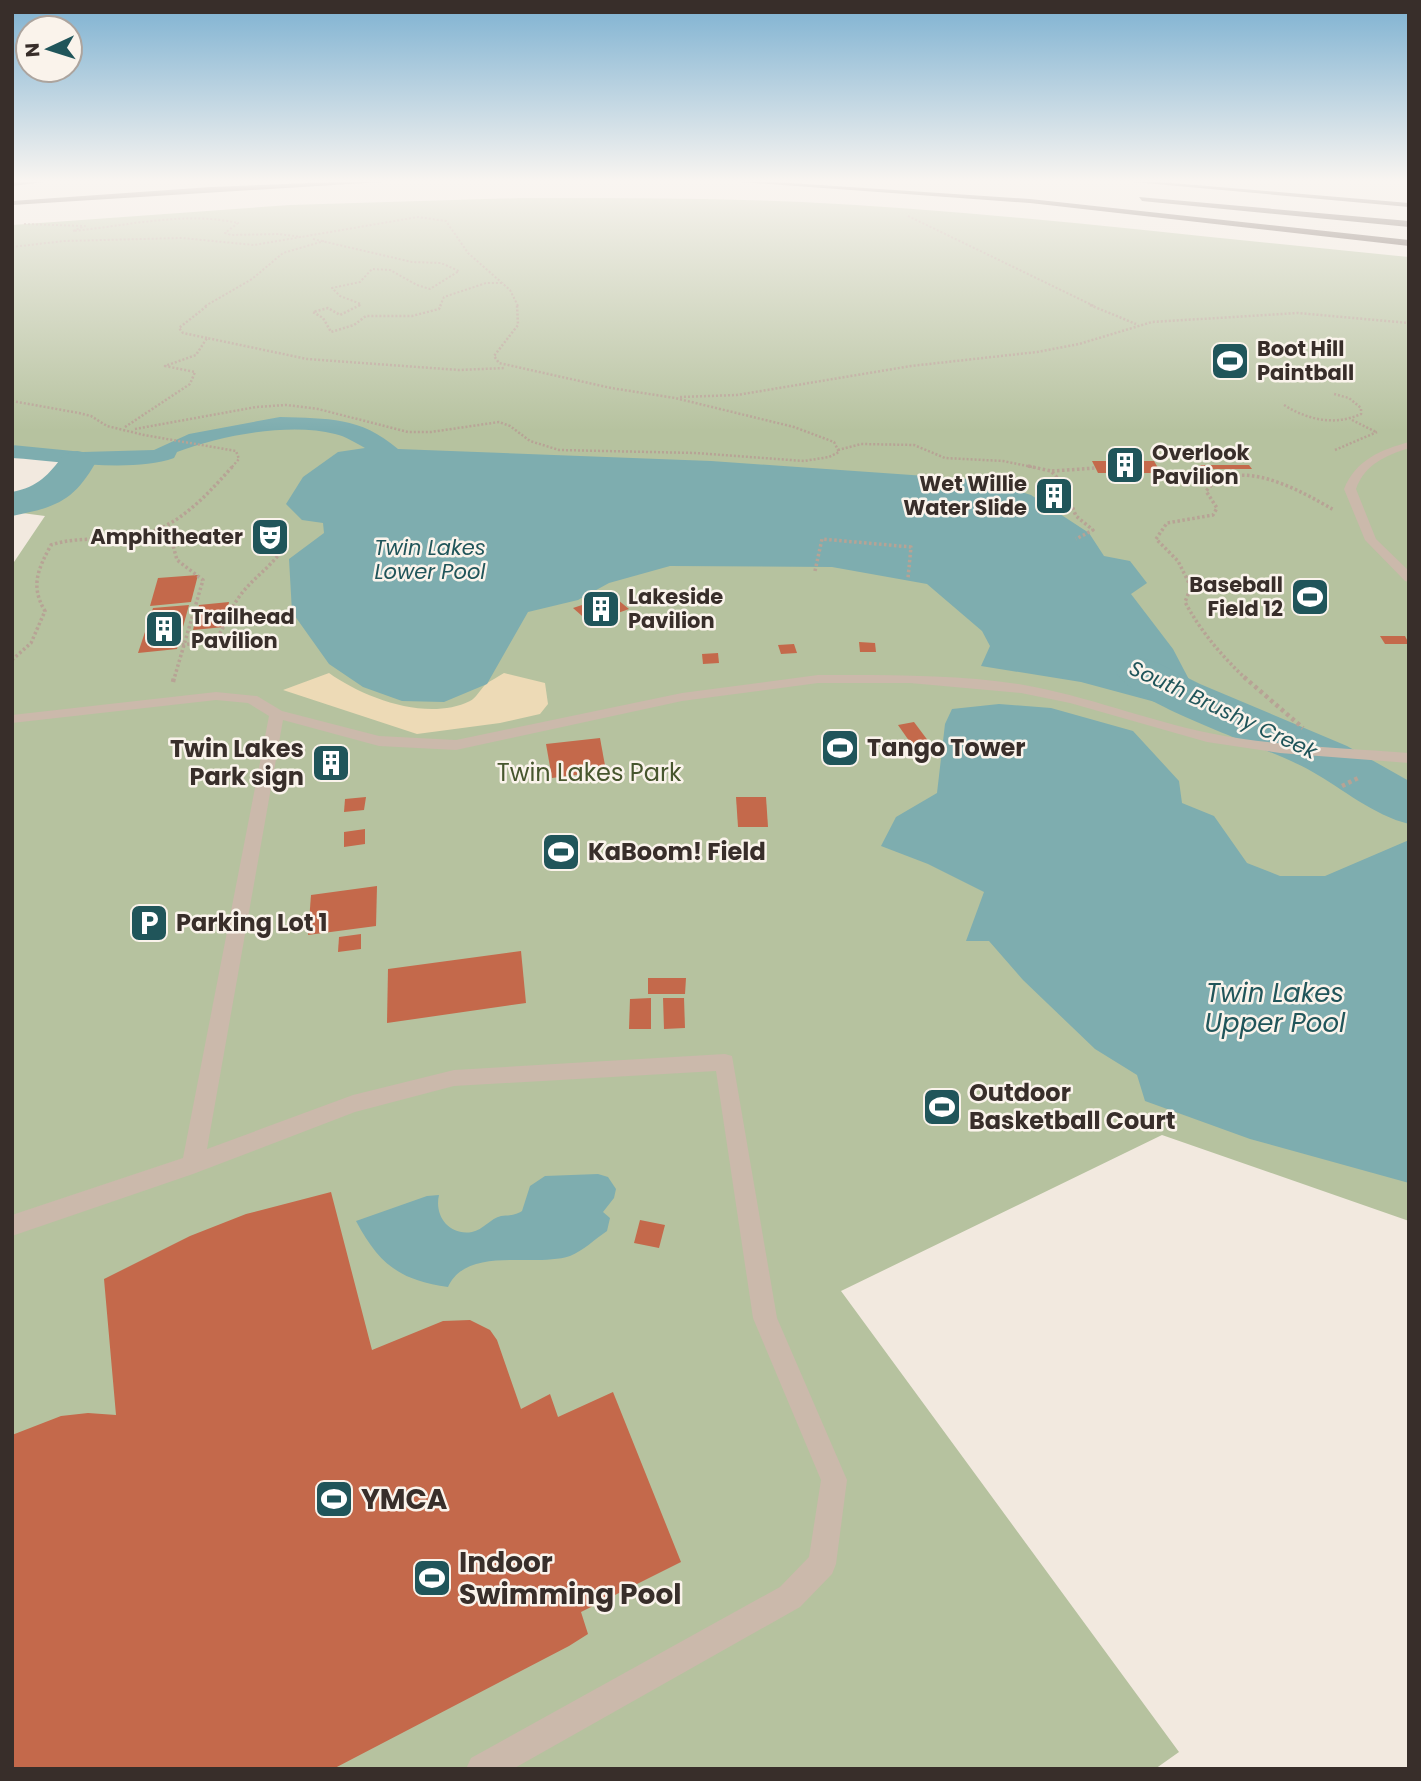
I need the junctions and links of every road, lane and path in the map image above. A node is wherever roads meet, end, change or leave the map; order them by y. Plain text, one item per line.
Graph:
1 (266, 265) edge
2 (446, 265) edge
3 (482, 265) edge
4 (1009, 265) edge
5 (505, 283) junction
6 (1409, 323) edge
7 (1137, 324) junction
8 (207, 338) junction
9 (509, 368) junction
10 (1334, 394) dead end
11 (675, 398) junction
12 (12, 401) edge
13 (1284, 405) dead end
14 (1351, 419) junction
15 (124, 428) junction
16 (135, 429) junction
17 (1376, 432) dead end
18 (1409, 445) edge
19 (838, 450) junction
20 (1096, 468) dead end
21 (1051, 471) junction
22 (1159, 471) dead end
23 (1212, 483) junction
24 (1336, 512) dead end
25 (168, 527) junction
26 (1076, 539) dead end
27 (280, 553) dead end
28 (814, 571) dead end
29 (908, 578) dead end
30 (1409, 578) edge
31 (182, 645) junction
32 (12, 660) edge
33 (168, 700) junction
34 (277, 713) junction
35 (12, 719) edge
36 (1309, 732) dead end
37 (1409, 758) edge
38 (1369, 772) dead end
39 (1342, 786) dead end
40 (193, 1164) junction
41 (12, 1226) edge
42 (482, 1769) edge

1 - 8 path
2 - 5 path
3 - 5 path
4 - 7 path
5 - 9 path
6 - 7 path
7 - 11 path
8 - 9 path
8 - 15 path
9 - 11 path
10 - 14 path
11 - 19 path
12 - 15 path
13 - 14 path
14 - 17 path
15 - 16 path
16 - 19 path
16 - 25 path
18 - 30 lane
19 - 21 path
20 - 21 path
21 - 26 path
22 - 23 path
23 - 24 path
23 - 36 path
25 - 31 path
25 - 32 path
27 - 31 path
28 - 29 path
31 - 33 path
33 - 34 lane
33 - 35 lane
34 - 37 lane
34 - 40 lane
38 - 39 path
40 - 41 lane
40 - 42 lane

